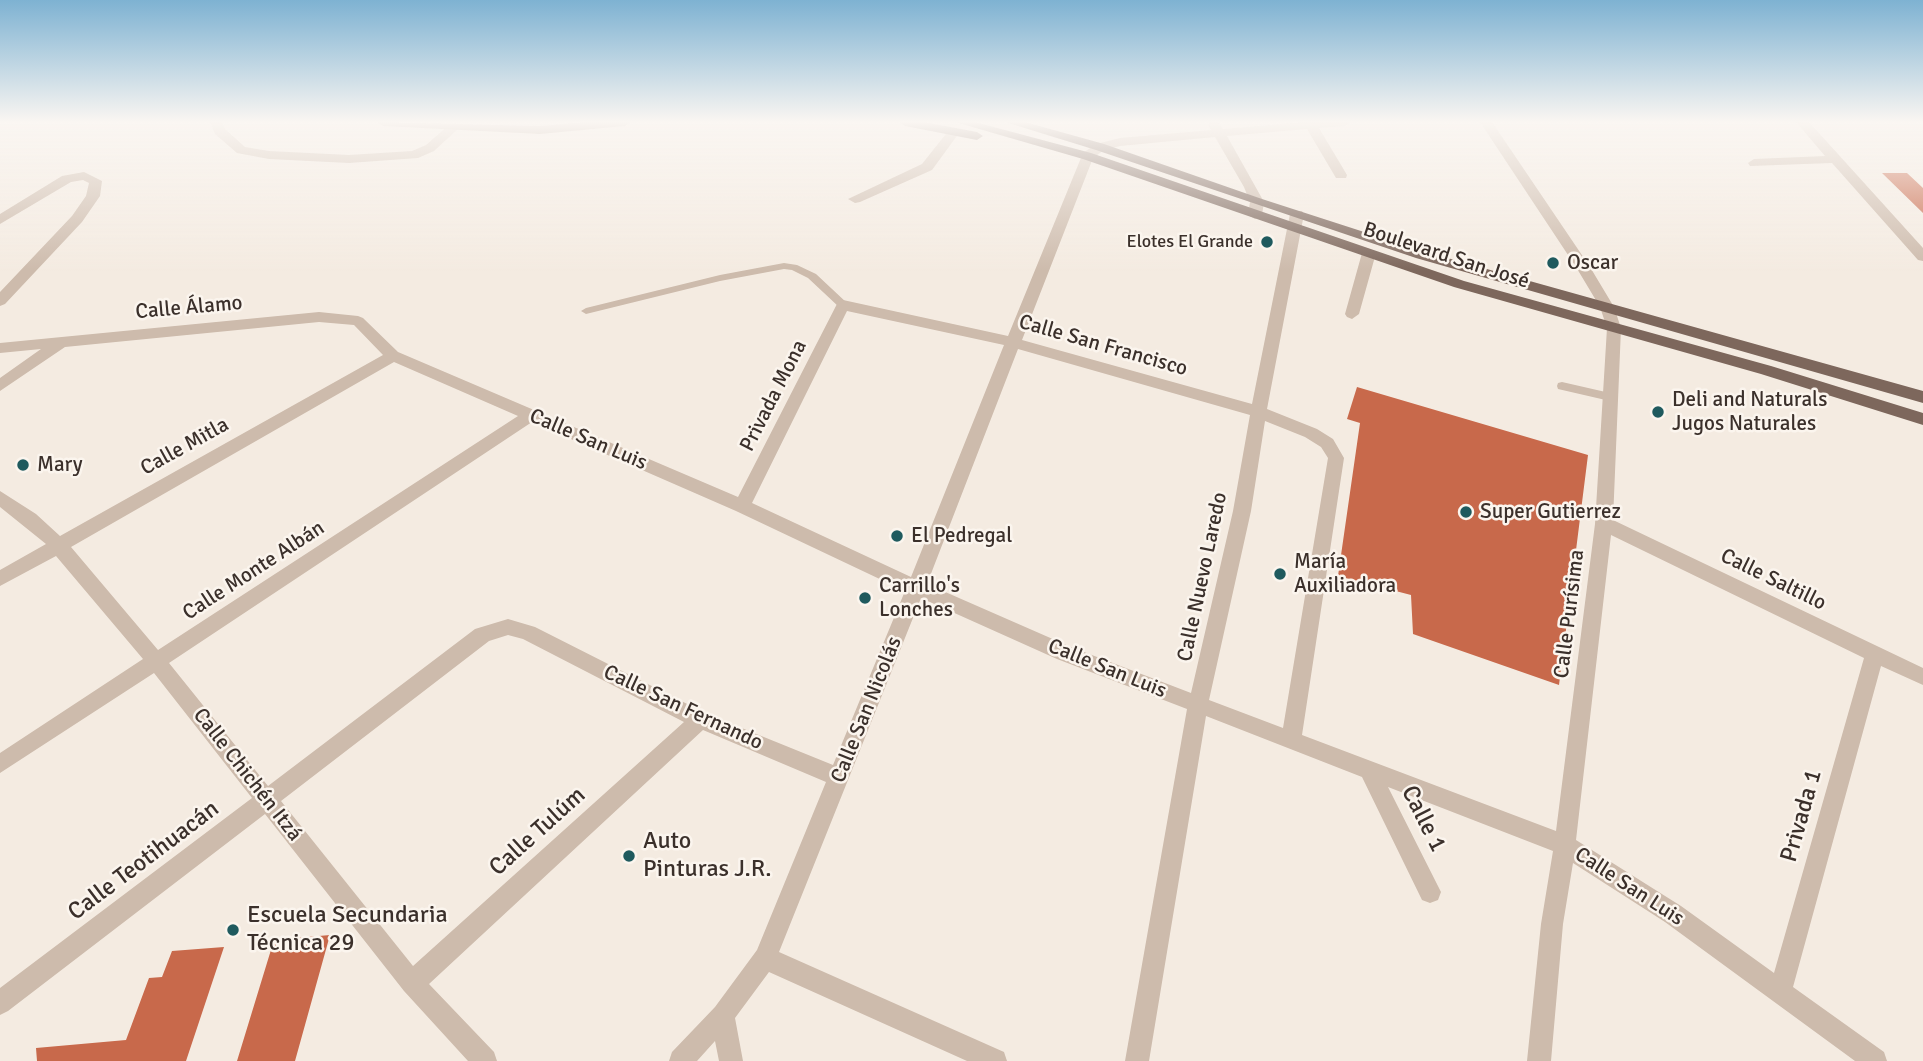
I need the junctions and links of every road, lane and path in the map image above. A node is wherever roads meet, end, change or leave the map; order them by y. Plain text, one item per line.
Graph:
1 (917, 172) edge
2 (1085, 172) edge
3 (1149, 172) edge
4 (1237, 172) edge
5 (1339, 172) edge
6 (1518, 172) edge
7 (1847, 172) edge
8 (1341, 175) dead end
9 (855, 200) dead end
10 (1256, 209) junction
11 (0, 220) edge
12 (1295, 221) junction
13 (1921, 251) edge
14 (1369, 253) junction
15 (1466, 268) junction
16 (1563, 295) junction
17 (1513, 300) junction
18 (0, 301) edge
19 (843, 305) junction
20 (1607, 307) junction
21 (586, 311) dead end
22 (1352, 314) dead end
23 (318, 317) joint
24 (1614, 328) junction
25 (63, 341) junction
26 (1012, 342) junction
27 (0, 348) edge
28 (393, 356) junction
29 (0, 386) edge
30 (1562, 386) dead end
31 (1610, 397) junction
32 (1923, 397) edge
33 (1259, 412) junction
34 (531, 415) junction
35 (1923, 419) edge
36 (0, 498) edge
37 (741, 506) junction
38 (1604, 524) junction
39 (58, 545) junction
40 (0, 579) edge
41 (916, 588) junction
42 (528, 633) joint
43 (1875, 654) junction
44 (157, 662) junction
45 (1923, 677) edge
46 (1198, 705) junction
47 (700, 720) junction
48 (1291, 740) junction
49 (0, 764) edge
50 (1369, 770) junction
51 (840, 778) junction
52 (267, 801) junction
53 (1563, 844) junction
54 (1430, 892) dead end
55 (765, 958) junction
56 (412, 984) junction
57 (1780, 992) junction
58 (0, 1003) edge
59 (723, 1016) junction
60 (485, 1061) edge
61 (681, 1061) edge
62 (731, 1061) edge
63 (995, 1061) edge
64 (1138, 1061) edge
65 (1539, 1061) edge
66 (1875, 1061) edge

1 - 9 street
2 - 26 street, Calle San Nicolás
3 - 10 main road, Boulevard San José
4 - 10 street
5 - 8 street
6 - 20 street, Calle Purísima
7 - 13 street
10 - 12 main road, Boulevard San José
11 - 18 street
12 - 14 main road, Boulevard San José
12 - 15 main road, Boulevard San José
12 - 33 street, Calle Nuevo Laredo
14 - 17 main road, Boulevard San José
14 - 22 street
15 - 16 main road, Boulevard San José
15 - 17 main road
16 - 17 main road
16 - 20 main road, Boulevard San José
17 - 24 main road, Boulevard San José
19 - 21 lane
19 - 26 street, Calle San Francisco
19 - 37 street, Privada Mona
20 - 24 street, Calle Purísima
20 - 32 main road, Boulevard San José
23 - 25 street, Calle Álamo
23 - 28 street, Calle San Luis
24 - 31 street, Calle Purísima
24 - 35 main road, Boulevard San José
25 - 27 street, Calle Álamo
25 - 29 street
26 - 33 street, Calle San Francisco
26 - 41 street, Calle San Nicolás
28 - 34 street, Calle San Luis
28 - 39 street, Calle Mitla
30 - 31 lane
31 - 38 street, Calle Purísima
33 - 46 street, Calle Nuevo Laredo
33 - 48 street, Calle San Francisco
34 - 37 street, Calle San Luis
34 - 44 street, Calle Monte Albán
36 - 39 street, Calle Chichén Itzá
37 - 41 street, Calle San Luis
38 - 43 street, Calle Saltillo
38 - 53 street, Calle Purísima
39 - 40 street, Calle Mitla
39 - 44 street, Calle Chichén Itzá
41 - 46 street, Calle San Luis
41 - 51 street, Calle San Nicolás
42 - 47 street, Calle San Fernando
42 - 52 street, Calle Teotihuacán
43 - 45 street, Calle Saltillo
43 - 57 street, Privada 1
44 - 49 street, Calle Monte Albán
44 - 52 street, Calle Chichén Itzá
46 - 48 street, Calle San Luis
46 - 64 street, Calle Nuevo Laredo
47 - 51 street, Calle San Fernando
47 - 56 street, Calle Tulúm
48 - 50 street, Calle San Luis
50 - 53 street, Calle San Luis
50 - 54 street, Calle 1
51 - 55 street, Calle San Nicolás
52 - 56 street, Calle Chichén Itzá
52 - 58 street, Calle Teotihuacán
53 - 57 street, Calle San Luis
53 - 65 street, Calle Purísima
55 - 59 street, Calle San Nicolás
55 - 63 street
56 - 60 street, Calle Chichén Itzá
57 - 66 street, Calle San Luis
59 - 61 street, Calle San Nicolás
59 - 62 street

